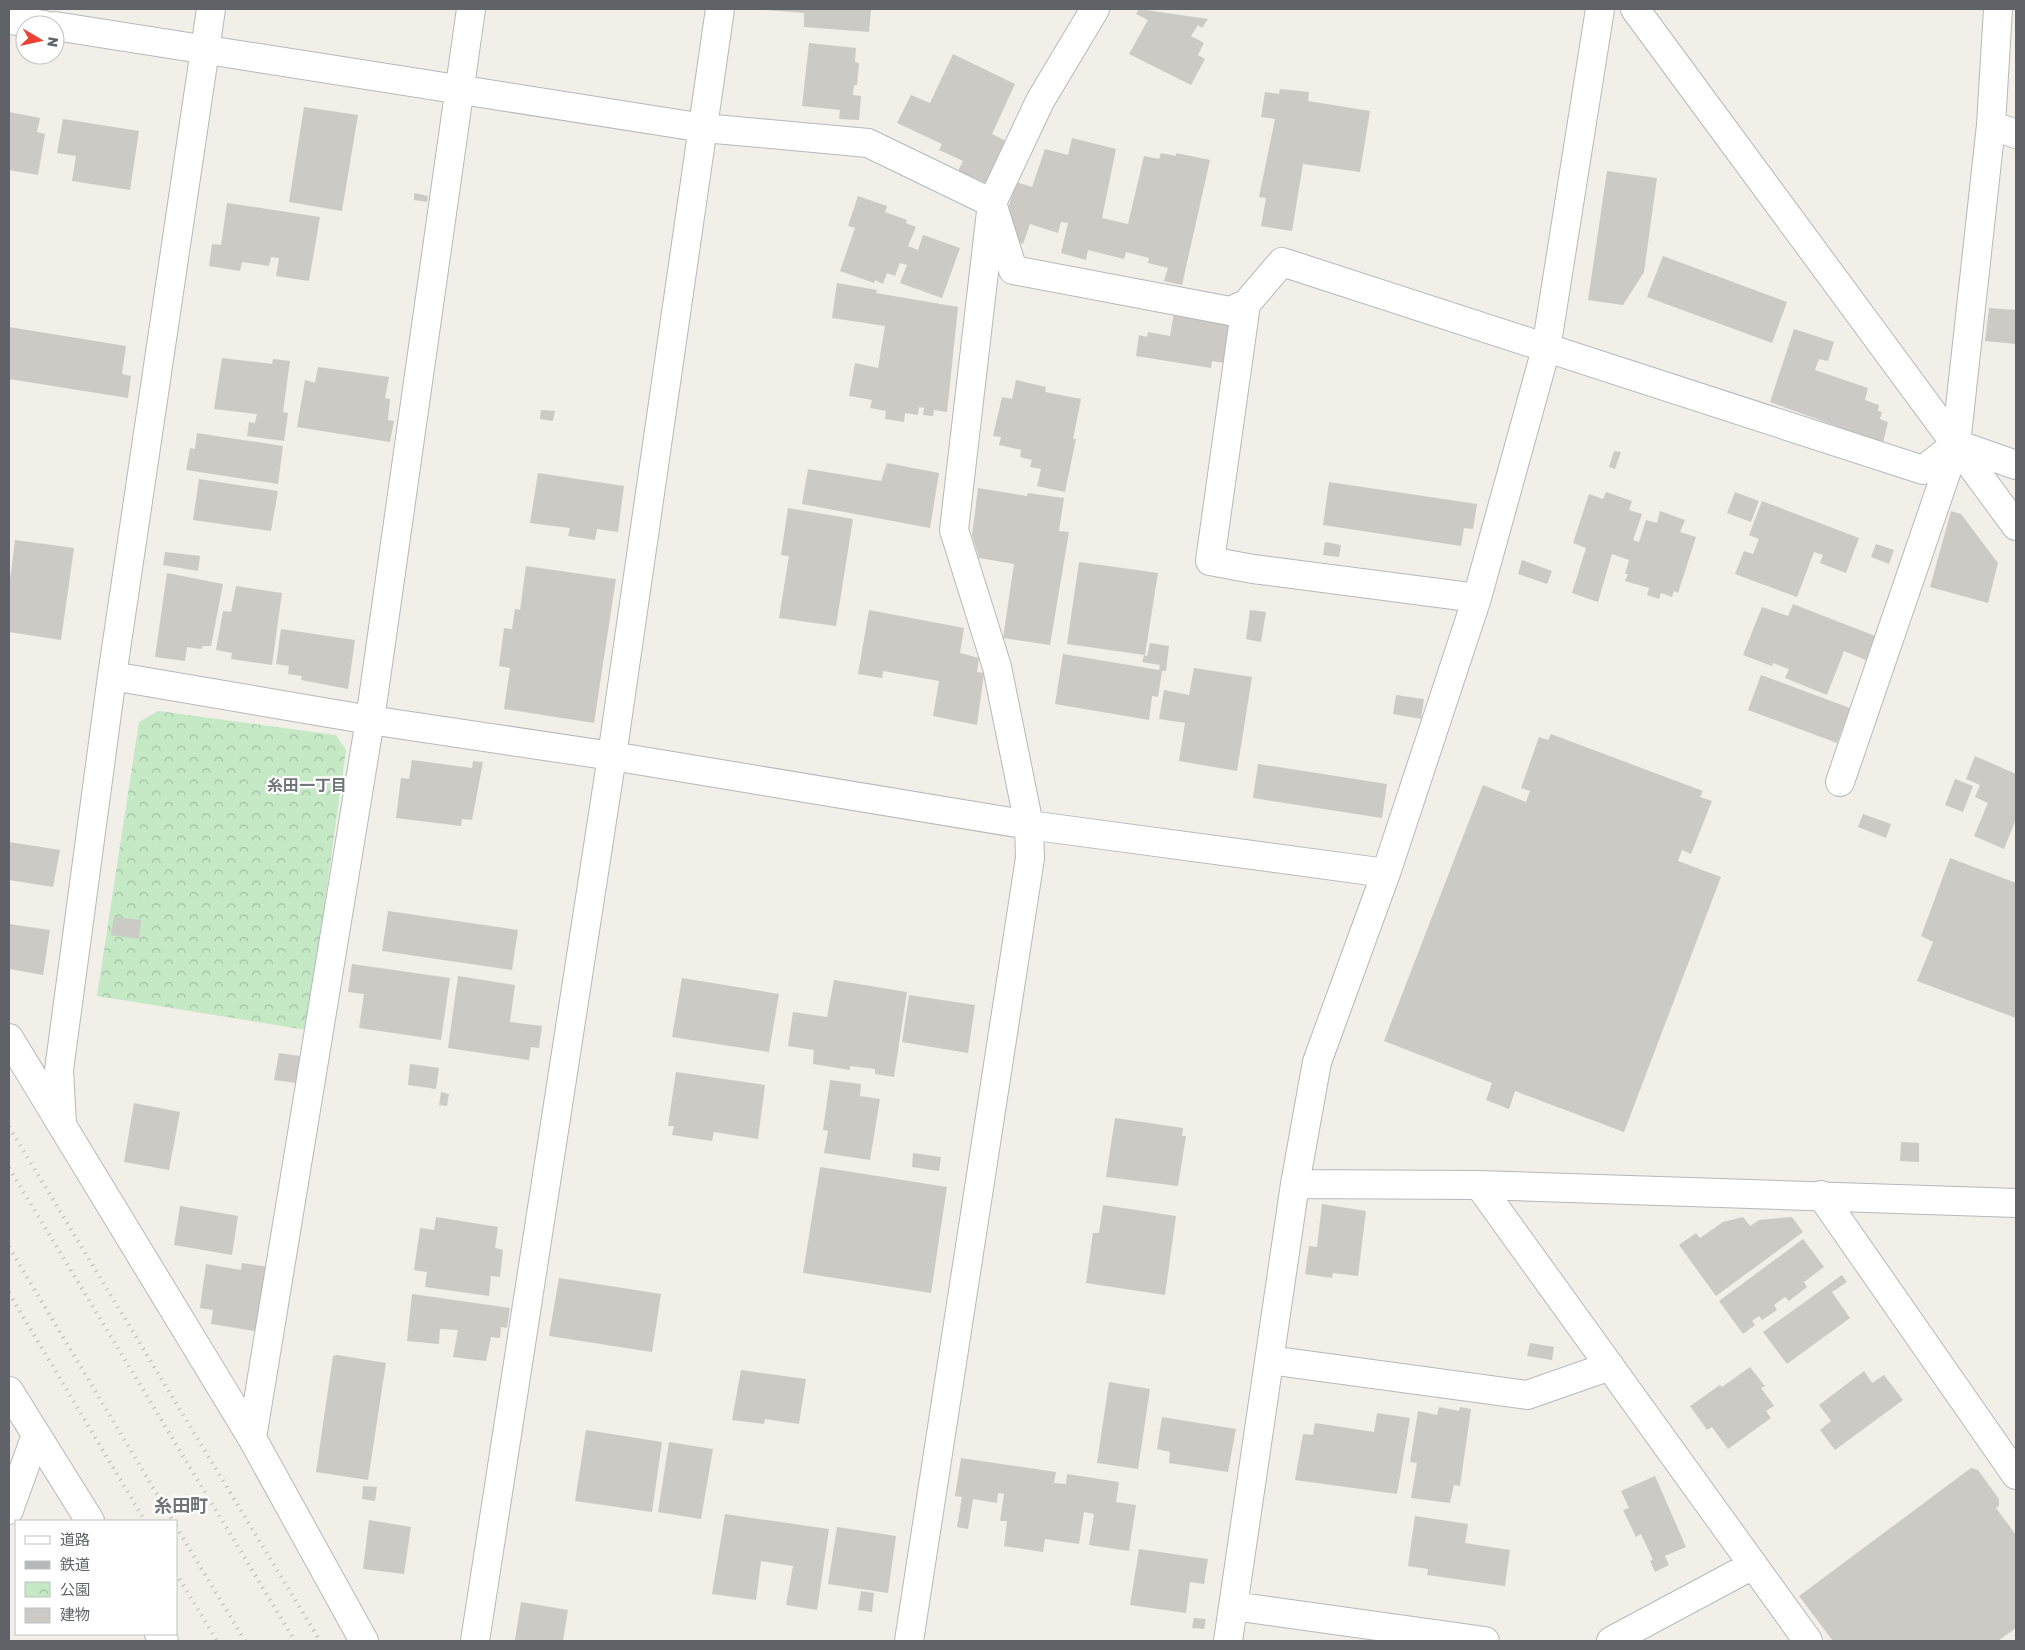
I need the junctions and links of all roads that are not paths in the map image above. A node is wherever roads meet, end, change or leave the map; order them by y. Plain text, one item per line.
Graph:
1 (211, 9) edge
2 (471, 9) edge
3 (720, 9) edge
4 (1094, 9) edge
5 (1600, 9) edge
6 (1635, 9) edge
7 (1998, 9) edge
8 (65, 27) edge
9 (204, 48) junction
10 (460, 89) junction
11 (1991, 125) junction
12 (704, 128) junction
13 (2016, 134) edge
14 (992, 203) junction
15 (1246, 304) junction
16 (1546, 349) junction
17 (1956, 444) junction
18 (2016, 465) edge
19 (2016, 526) edge
20 (1477, 598) junction
21 (112, 676) junction
22 (370, 720) junction
23 (612, 756) junction
24 (1840, 782) dead end
25 (1029, 825) junction
26 (1386, 874) junction
27 (9, 1038) edge
28 (62, 1124) junction
29 (1295, 1184) junction
30 (1479, 1185) junction
31 (1820, 1195) junction
32 (2016, 1203) edge
33 (1270, 1360) junction
34 (1610, 1366) junction
35 (9, 1391) edge
36 (36, 1435) junction
37 (252, 1438) junction
38 (2016, 1475) edge
39 (9, 1510) edge
40 (89, 1520) edge
41 (1754, 1565) junction
42 (1233, 1606) junction
43 (364, 1641) edge
44 (475, 1641) edge
45 (909, 1641) edge
46 (1228, 1641) edge
47 (1485, 1641) edge
48 (1611, 1641) edge
49 (1808, 1641) edge

1 - 9 street
2 - 10 street
3 - 12 street
4 - 14 street
5 - 16 street
6 - 17 street
7 - 11 street
8 - 9 street
9 - 10 street
9 - 21 street
10 - 12 street
10 - 22 street
11 - 13 street
11 - 17 street
12 - 14 street
12 - 23 street
14 - 15 street
14 - 25 street
15 - 16 street
15 - 20 street
16 - 17 street
16 - 20 street
17 - 18 street
17 - 19 street
17 - 24 street
20 - 26 street
21 - 22 street
21 - 28 street
22 - 23 street
22 - 37 street
23 - 25 street
23 - 44 street
25 - 26 street
25 - 45 street
26 - 29 street
27 - 28 street
28 - 37 street
29 - 30 street
29 - 33 street
30 - 31 street
30 - 34 street
31 - 32 street
31 - 38 street
33 - 34 street
33 - 42 street
34 - 41 street
35 - 36 street
36 - 39 street
36 - 40 street
37 - 43 street
41 - 48 street
41 - 49 street
42 - 46 street
42 - 47 street

